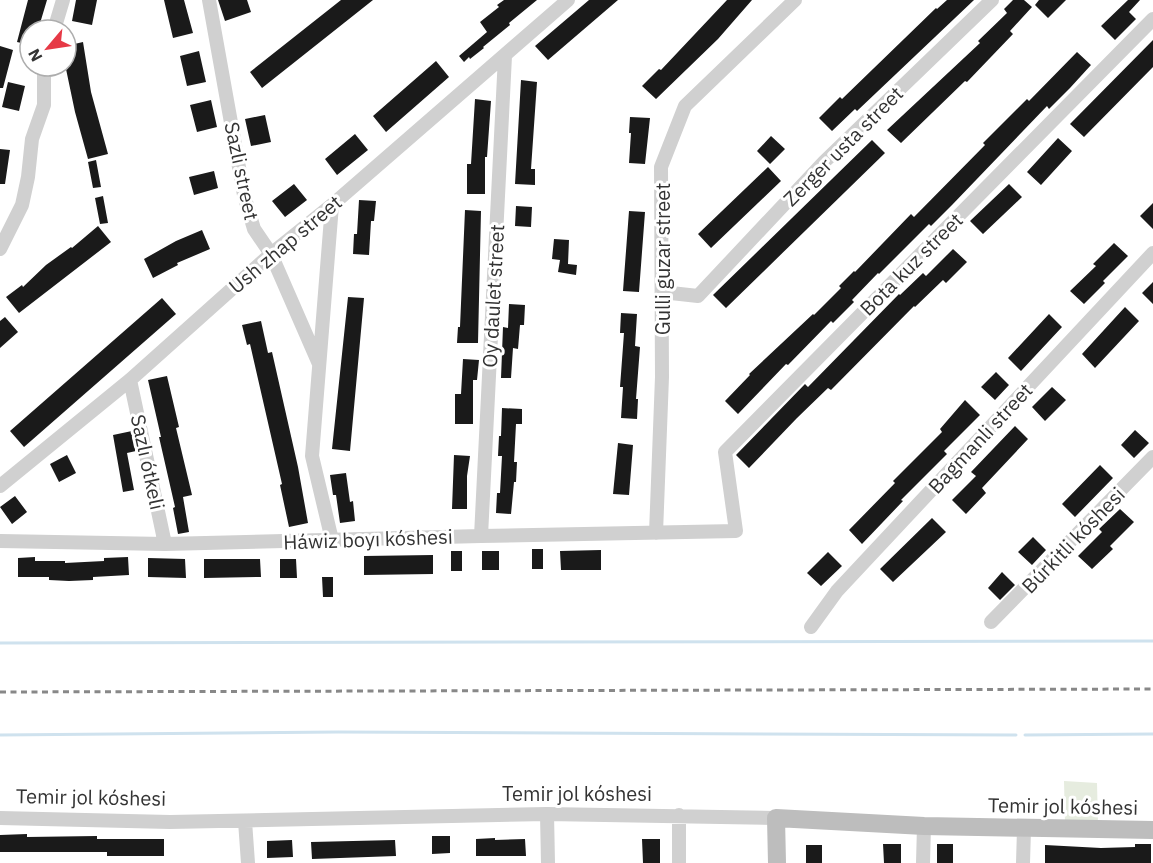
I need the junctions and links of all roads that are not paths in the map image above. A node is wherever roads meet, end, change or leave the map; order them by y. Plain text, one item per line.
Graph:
1 (63, 0) edge
2 (209, 0) edge
3 (568, 0) edge
4 (795, 0) edge
5 (992, 0) edge
6 (58, 18) edge
7 (1153, 19) edge
8 (505, 56) junction
9 (44, 78) edge
10 (332, 205) junction
11 (0, 249) edge
12 (1153, 253) edge
13 (270, 254) junction
14 (662, 292) junction
15 (319, 364) junction
16 (130, 380) junction
17 (1153, 457) edge
18 (0, 486) edge
19 (736, 531) joint
20 (656, 533) junction
21 (481, 536) junction
22 (332, 540) junction
23 (0, 541) edge
24 (165, 544) junction
25 (992, 622) dead end
26 (811, 627) dead end
27 (547, 814) junction
28 (679, 815) junction
29 (0, 818) edge
30 (776, 818) junction
31 (245, 821) junction
32 (924, 826) junction
33 (1024, 829) junction
34 (1153, 830) edge
35 (248, 863) edge
36 (548, 863) edge
37 (679, 863) edge
38 (777, 863) edge
39 (923, 863) edge
40 (1023, 863) edge

1 - 6 street
2 - 13 street, Sazli street
3 - 8 street, Ush zhap street
4 - 14 street, Gulli guzar street
5 - 14 street, Zerger usta street
7 - 19 street, Bota kuz street
8 - 10 street, Ush zhap street
8 - 21 street, Oy daulet street
9 - 11 street
10 - 13 street, Ush zhap street
10 - 15 street, Sazli street
12 - 26 street, Bagmanli street
13 - 15 street, Sazli street
13 - 16 street, Ush zhap street
14 - 20 street, Gulli guzar street
15 - 22 street, Sazli street
16 - 18 street, Ush zhap street
16 - 24 street, Sazlı ótkeli
17 - 25 street, Búrkitli kóshesi
19 - 20 street, Háwiz boyı kóshesi
20 - 21 street, Háwiz boyı kóshesi
21 - 22 street, Háwiz boyı kóshesi
22 - 24 street, Háwiz boyı kóshesi
23 - 24 street, Háwiz boyı kóshesi
27 - 28 street, Temir jol kóshesi
27 - 31 street, Temir jol kóshesi
27 - 36 street
28 - 30 street, Temir jol kóshesi
28 - 37 street
29 - 31 street, Temir jol kóshesi
30 - 32 street, Temir jol kóshesi
30 - 38 street
31 - 35 street
32 - 33 street, Temir jol kóshesi
32 - 39 street
33 - 34 street, Temir jol kóshesi
33 - 40 street

